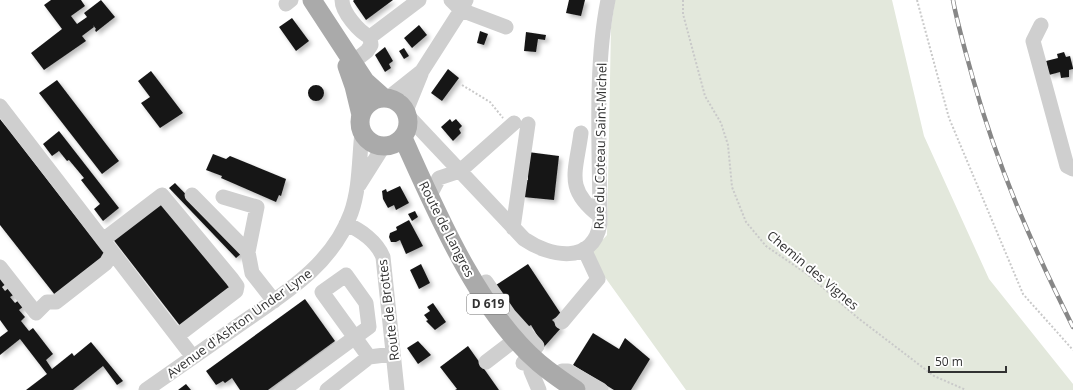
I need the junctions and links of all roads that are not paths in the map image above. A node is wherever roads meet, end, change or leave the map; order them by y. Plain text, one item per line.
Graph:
1 (312, 0) edge
2 (342, 0) edge
3 (419, 0) edge
4 (608, 0) edge
5 (459, 3) edge
6 (1041, 25) dead end
7 (506, 26) dead end
8 (370, 37) junction
9 (338, 40) junction
10 (353, 62) junction
11 (422, 71) junction
12 (386, 98) junction
13 (0, 106) edge
14 (361, 123) junction
15 (400, 132) junction
16 (581, 133) dead end
17 (1073, 169) edge
18 (460, 171) junction
19 (358, 188) junction
20 (192, 195) dead end
21 (430, 195) junction
22 (223, 197) dead end
23 (600, 216) junction
24 (346, 224) junction
25 (514, 228) junction
26 (103, 240) junction
27 (584, 249) junction
28 (248, 252) junction
29 (112, 253) junction
30 (0, 267) edge
31 (486, 282) dead end
32 (274, 301) junction
33 (562, 322) dead end
34 (177, 336) junction
35 (512, 342) junction
36 (393, 354) junction
37 (193, 357) junction
38 (369, 357) junction
39 (486, 362) dead end
40 (528, 363) junction
41 (563, 385) edge
42 (146, 390) edge
43 (283, 390) edge
44 (327, 390) edge
45 (397, 390) edge
46 (528, 390) edge
47 (539, 390) edge
48 (601, 390) edge

1 - 9 main road
2 - 8 street
3 - 8 street
4 - 23 street, Rue du Coteau Saint-Michel
5 - 7 street
5 - 11 street
6 - 17 street
8 - 10 street
9 - 10 main road
9 - 14 main road
10 - 12 main road
11 - 12 street
11 - 15 street, Avenue d'Ashton Under Lyne
12 - 14 main road
12 - 15 main road
13 - 26 street
14 - 15 main road
14 - 19 street, Avenue d'Ashton Under Lyne
15 - 18 street, Rue du Coteau Saint-Michel
15 - 19 street, Avenue d'Ashton Under Lyne
15 - 21 main road, Route de Langres / D 619
15 - 35 main road, Route de Langres / D 619
16 - 23 street
18 - 21 street
18 - 25 street, Rue du Coteau Saint-Michel
18 - 25 street
19 - 24 street, Avenue d'Ashton Under Lyne
20 - 28 street
21 - 35 main road, Route de Langres / D 619
22 - 28 street
23 - 27 street, Rue du Coteau Saint-Michel
24 - 32 street, Avenue d'Ashton Under Lyne
24 - 36 street, Route de Brottes
25 - 27 street, Rue du Coteau Saint-Michel
26 - 29 street
26 - 34 street
27 - 33 street
28 - 32 street
29 - 30 street
29 - 34 street
31 - 40 street
32 - 37 street, Avenue d'Ashton Under Lyne
34 - 37 street
35 - 39 street
35 - 40 main road, Route de Langres / D 619
36 - 38 street
36 - 45 street, Route de Brottes
37 - 42 street, Avenue d'Ashton Under Lyne
38 - 43 street
38 - 44 street
40 - 41 main road, Route de Langres / D 619
40 - 46 street
40 - 47 street
41 - 48 street

